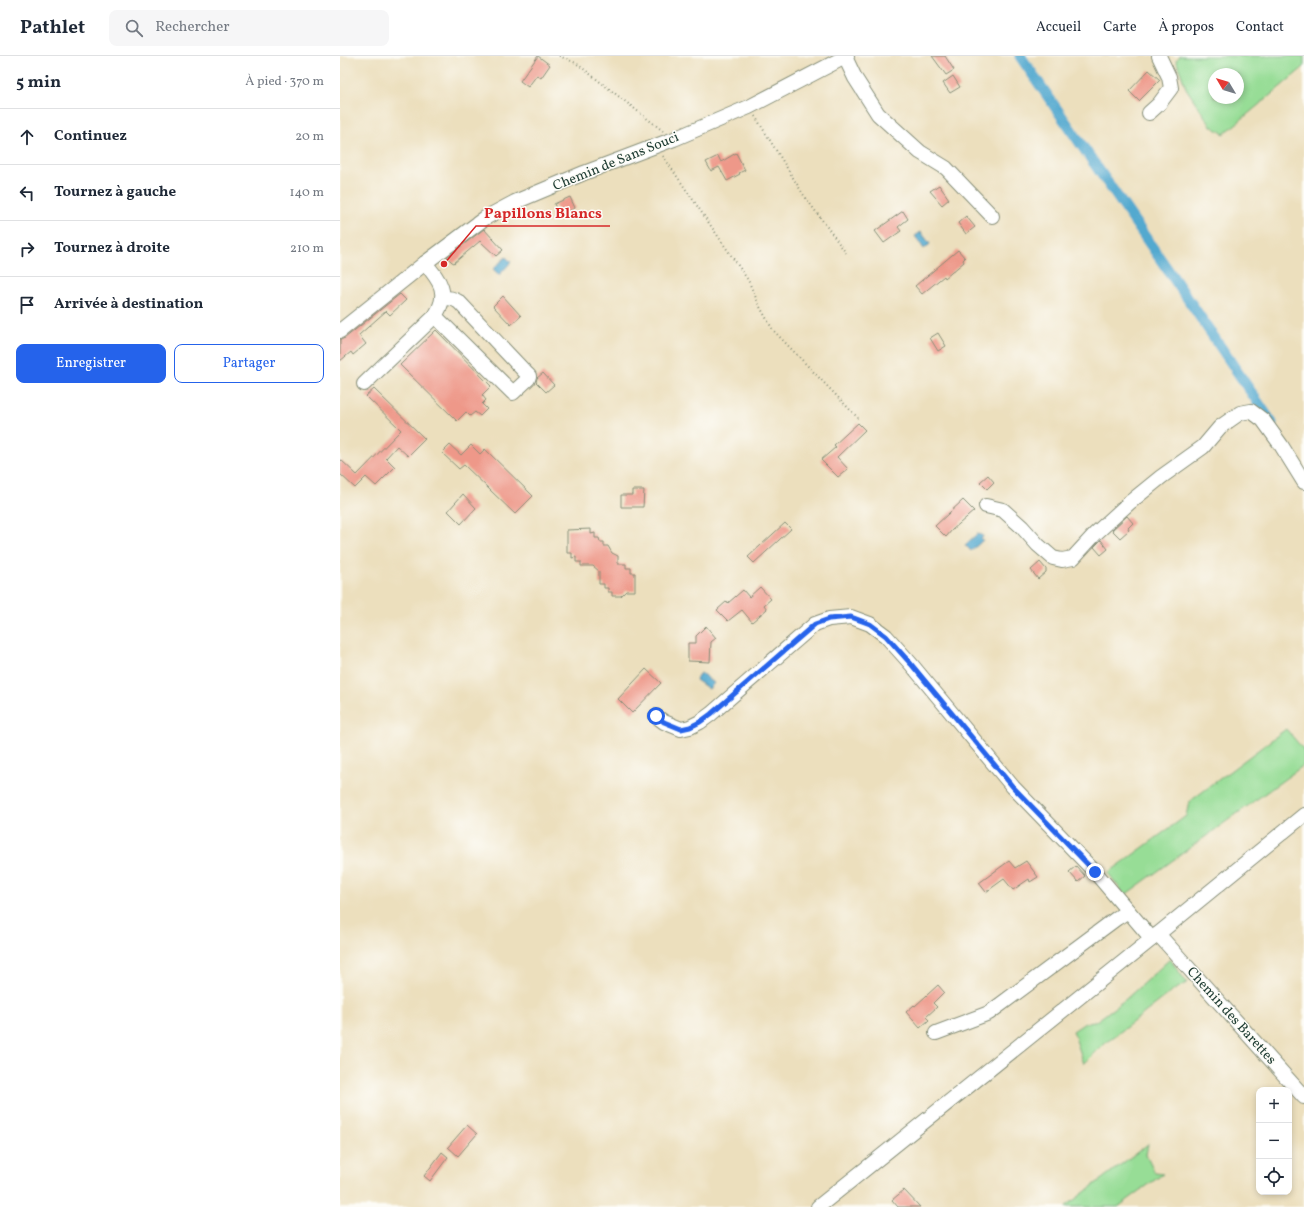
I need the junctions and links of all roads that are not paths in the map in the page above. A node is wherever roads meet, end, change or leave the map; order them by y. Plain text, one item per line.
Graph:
1 (1159, 56) edge
2 (846, 57) edge
3 (1150, 113) dead end
4 (992, 216) dead end
5 (425, 263) junction
6 (442, 298) junction
7 (435, 316) junction
8 (340, 331) edge
9 (364, 384) dead end
10 (1304, 482) edge
11 (986, 506) dead end
12 (656, 716) dead end
13 (1304, 815) edge
14 (1128, 911) junction
15 (1155, 936) junction
16 (936, 1033) dead end
17 (1304, 1097) edge
18 (818, 1207) edge

1 - 3 street
2 - 4 street
2 - 5 street, Chemin de Sans Souci
5 - 6 street
5 - 8 street, Chemin de Sans Souci
6 - 7 street
6 - 7 street
7 - 9 street
10 - 11 street
12 - 14 street, Chemin des Barettes
13 - 15 street
14 - 15 street, Chemin des Barettes
14 - 16 street
15 - 17 street, Chemin des Barettes
15 - 18 street

